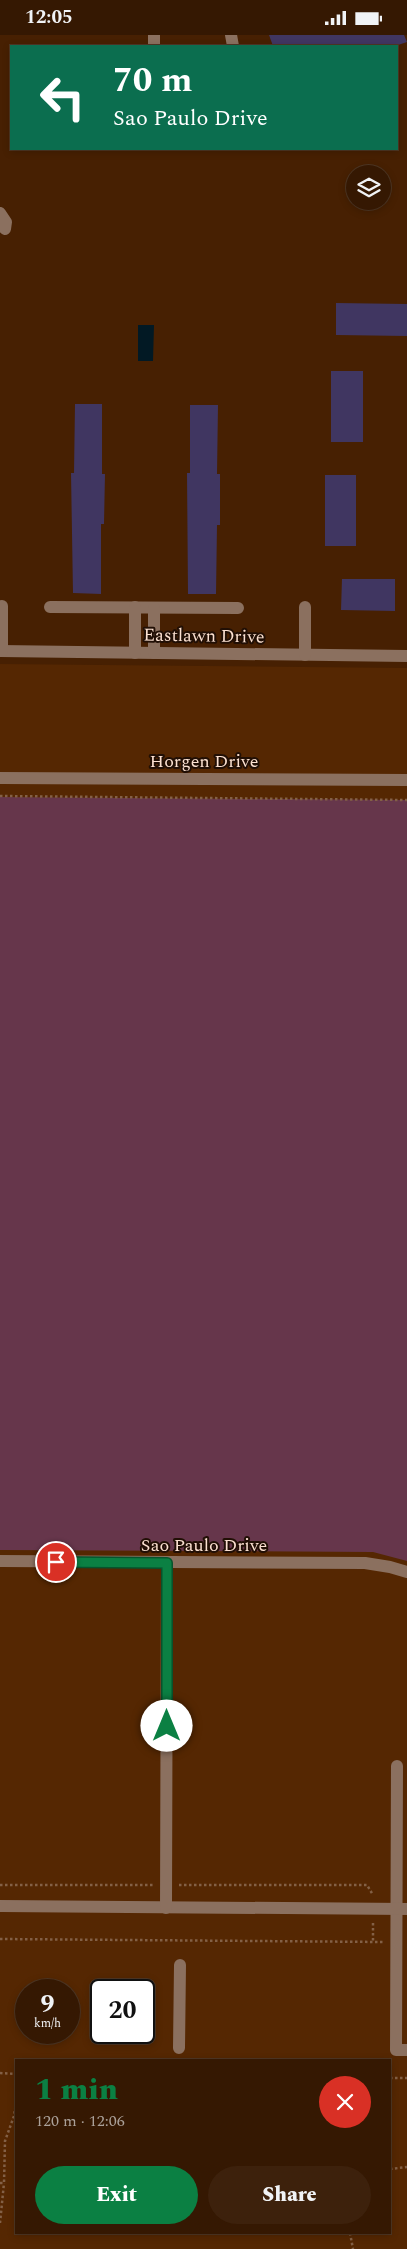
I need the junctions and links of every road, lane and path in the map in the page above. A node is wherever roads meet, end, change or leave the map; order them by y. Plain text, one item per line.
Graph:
1 (0, 213) edge
2 (5, 229) dead end
3 (2, 606) dead end
4 (50, 607) dead end
5 (135, 607) junction
6 (305, 607) dead end
7 (154, 608) junction
8 (238, 608) dead end
9 (1, 651) edge
10 (135, 653) junction
11 (154, 653) junction
12 (305, 655) junction
13 (407, 656) edge
14 (0, 778) edge
15 (407, 780) edge
16 (0, 796) edge
17 (407, 800) edge
18 (0, 1561) edge
19 (167, 1563) junction
20 (407, 1572) edge
21 (397, 1766) dead end
22 (0, 1885) edge
23 (166, 1885) junction
24 (367, 1885) dead end
25 (0, 1906) edge
26 (166, 1908) junction
27 (402, 1909) edge
28 (0, 1939) edge
29 (384, 1949) dead end
30 (180, 1965) dead end
31 (179, 2048) dead end
32 (407, 2050) edge
33 (0, 2073) edge
34 (15, 2074) edge
35 (391, 2077) edge
36 (407, 2078) edge
37 (15, 2110) edge
38 (407, 2167) edge
39 (391, 2169) edge
40 (2, 2183) edge
41 (0, 2223) edge
42 (350, 2234) edge
43 (353, 2249) edge

1 - 2 street
3 - 9 street
4 - 5 street
5 - 7 street
5 - 10 street
6 - 12 street
7 - 8 street
7 - 11 street
9 - 10 street, Eastlawn Drive
10 - 11 street, Eastlawn Drive
11 - 12 street, Eastlawn Drive
12 - 13 street, Eastlawn Drive
14 - 15 street, Horgen Drive
16 - 17 path
18 - 19 street, Sao Paulo Drive
19 - 20 street, Sao Paulo Drive
19 - 23 street
21 - 27 street
22 - 23 path
23 - 24 path
23 - 26 street
25 - 26 street
26 - 27 street
27 - 32 street
28 - 29 path
30 - 31 street
33 - 34 path
35 - 36 path
37 - 40 path
38 - 39 path
40 - 41 path
42 - 43 path

